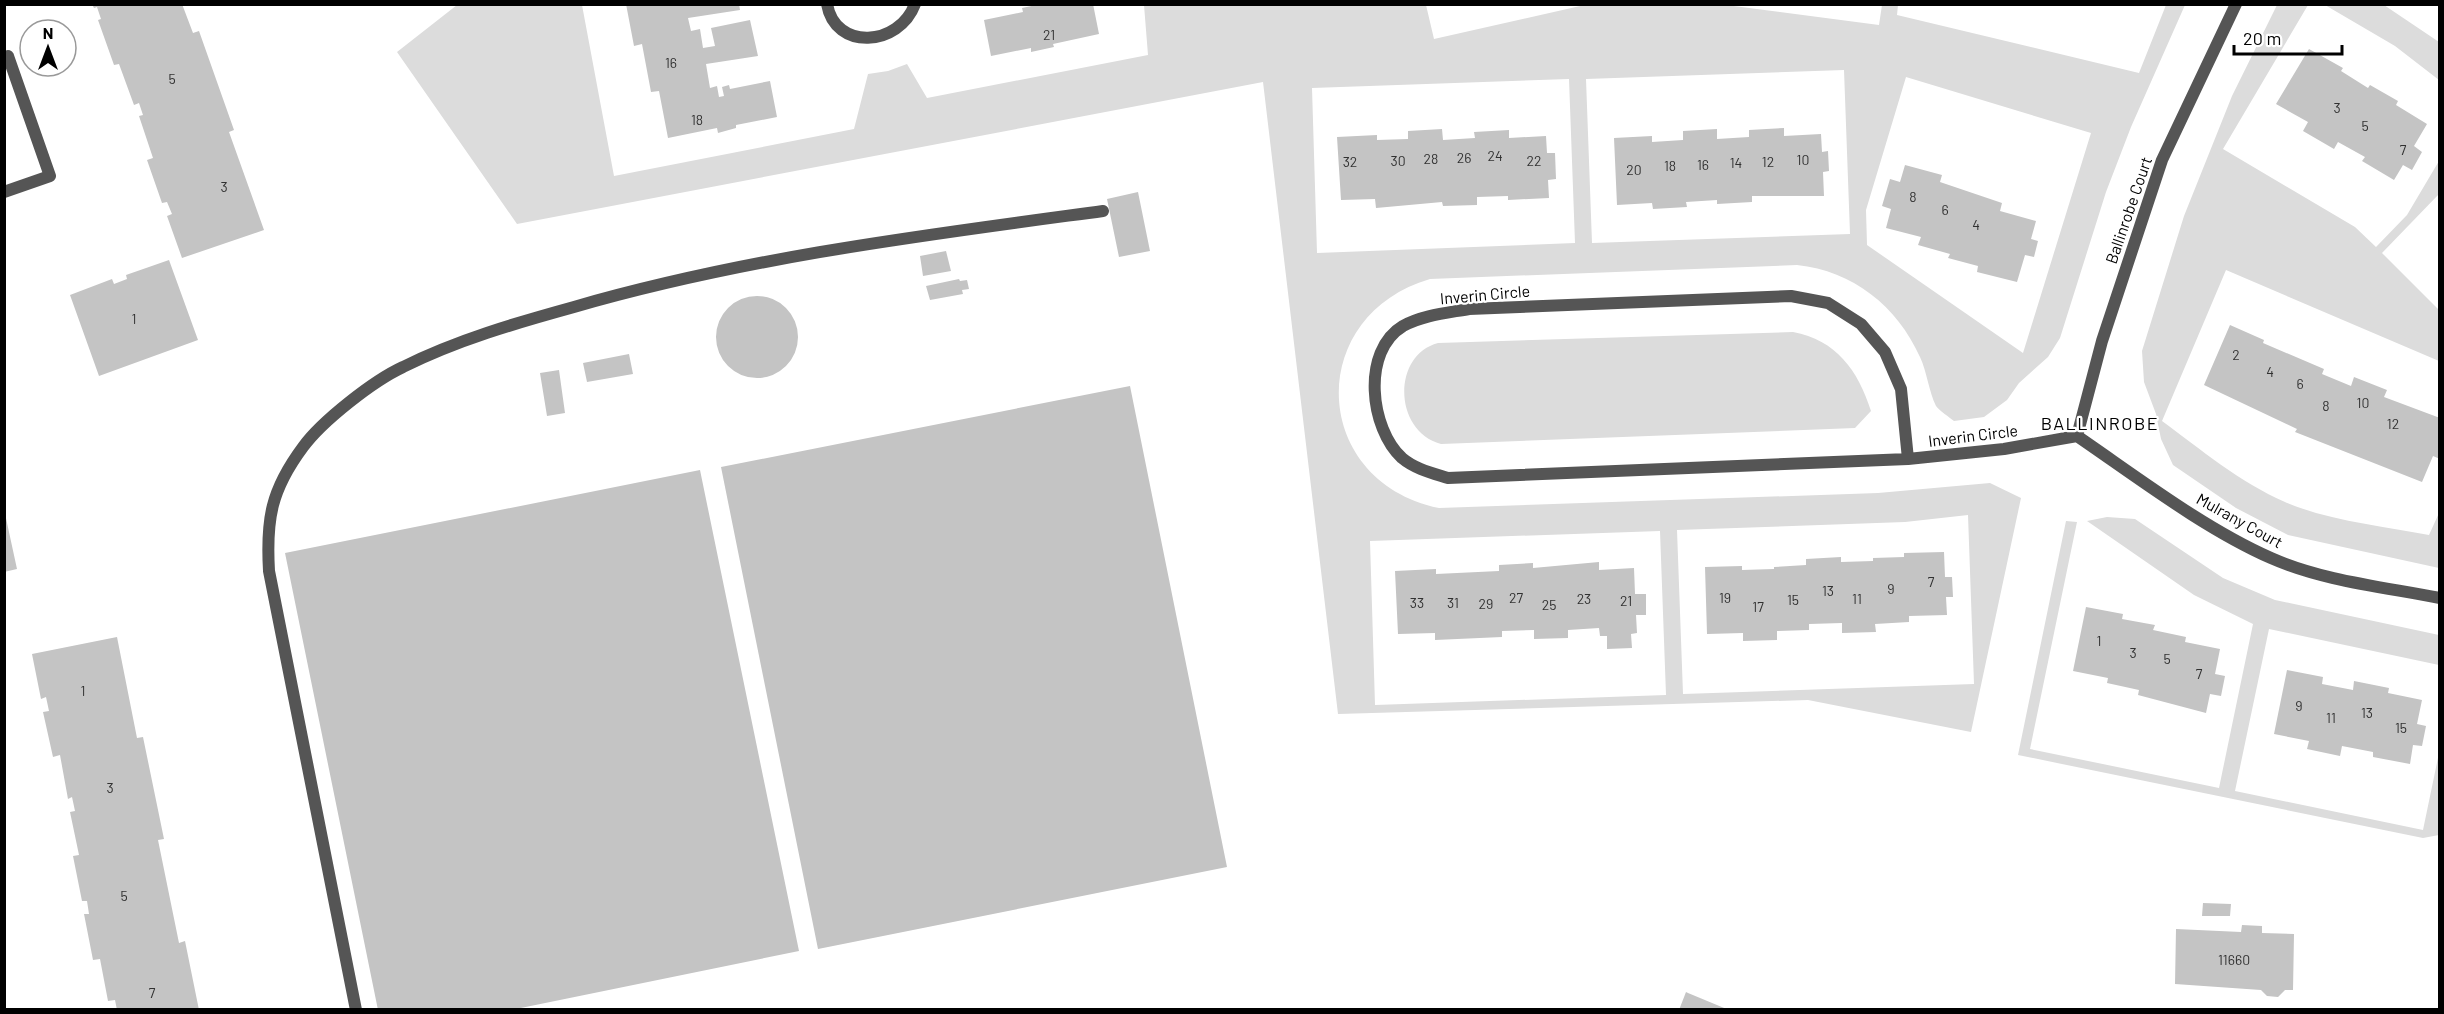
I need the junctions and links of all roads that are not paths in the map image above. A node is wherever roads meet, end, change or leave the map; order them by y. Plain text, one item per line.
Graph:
1 (827, 4) edge
2 (915, 4) edge
3 (2236, 4) edge
4 (4, 58) edge
5 (4, 192) edge
6 (1103, 211) dead end
7 (2077, 436) junction
8 (1908, 459) junction
9 (2439, 598) edge
10 (356, 1010) edge

1 - 2 street
3 - 7 street, Ballinrobe Court
4 - 5 street
6 - 10 street
7 - 8 street, Inverin Circle
7 - 9 street, Mulrany Court
8 - 8 street, Inverin Circle

